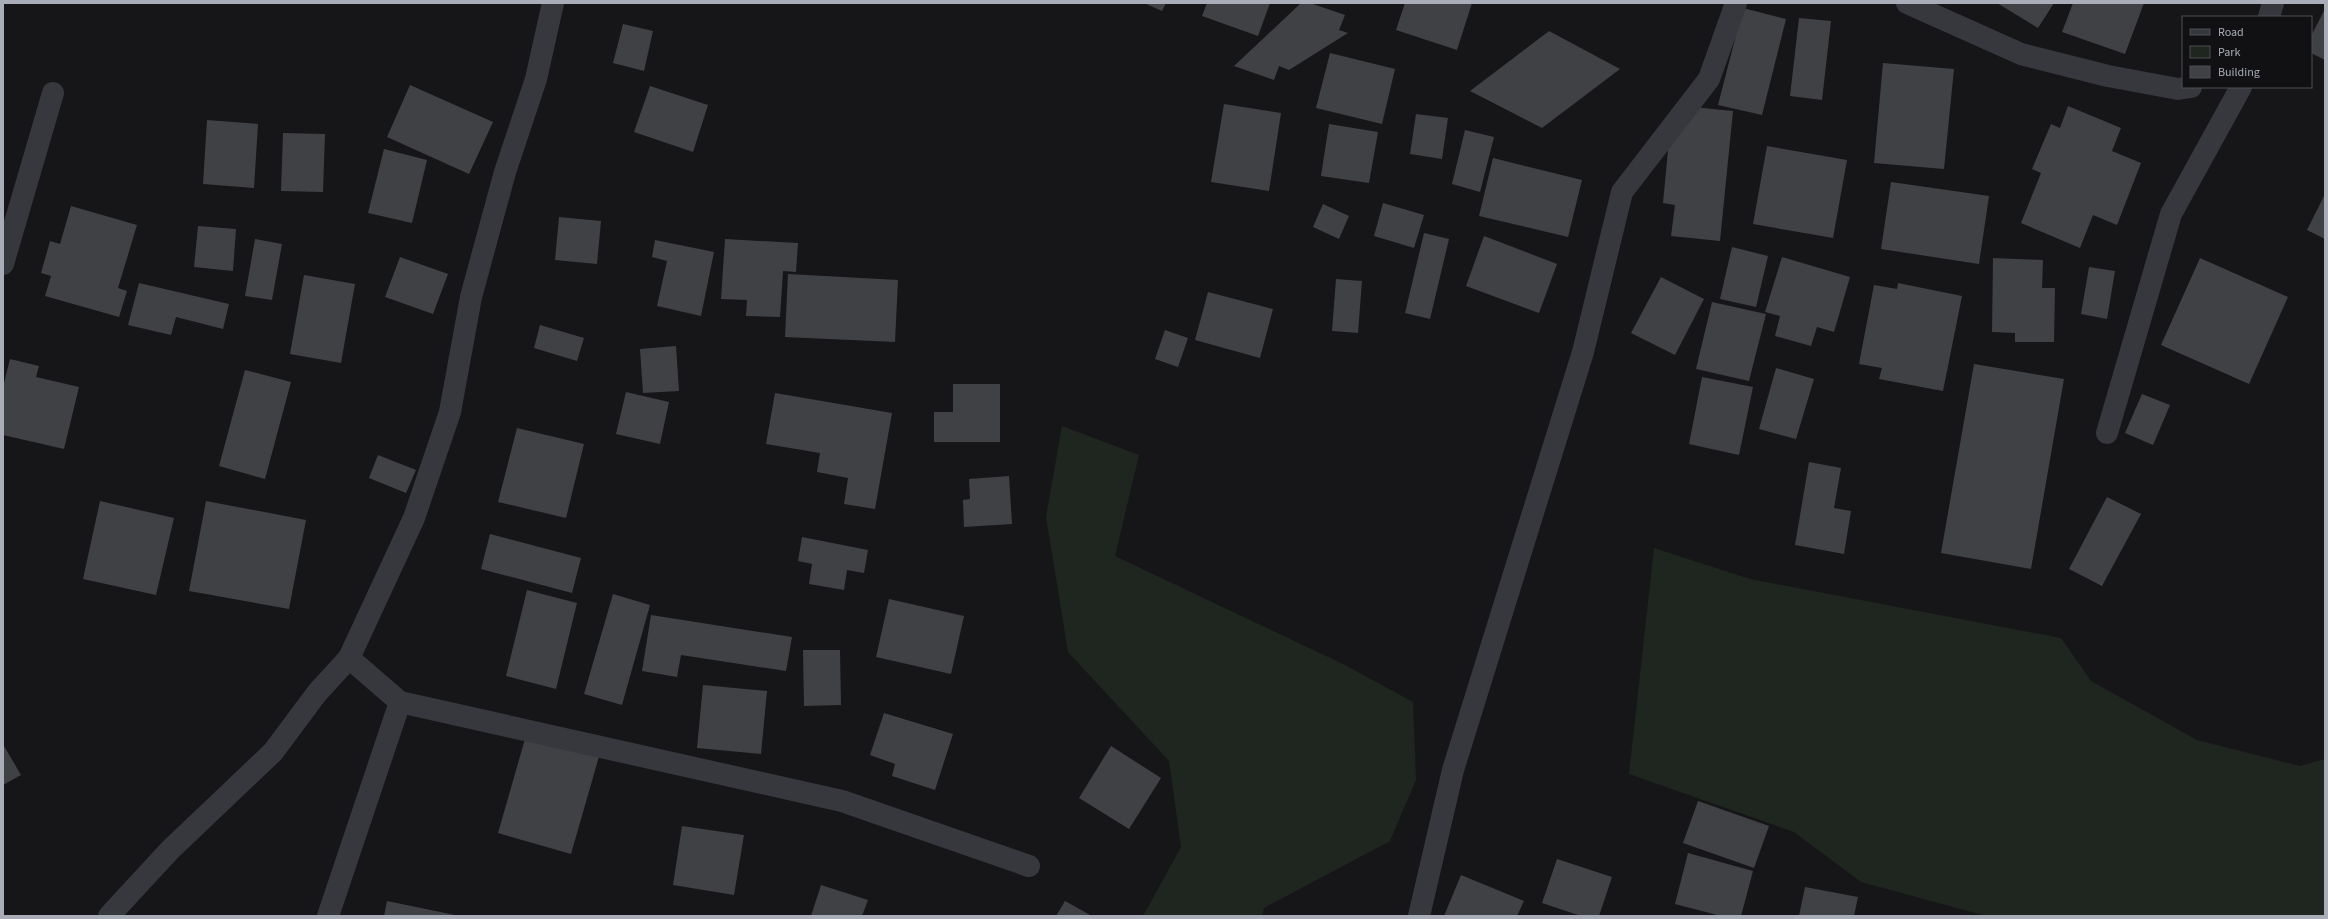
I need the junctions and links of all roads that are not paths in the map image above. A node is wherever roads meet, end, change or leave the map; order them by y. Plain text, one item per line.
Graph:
1 (554, 3) edge
2 (1736, 3) edge
3 (1907, 3) edge
4 (2273, 3) edge
5 (2269, 16) edge
6 (2184, 88) edge
7 (2240, 88) edge
8 (53, 93) dead end
9 (3, 264) edge
10 (2107, 433) dead end
11 (349, 658) junction
12 (400, 702) junction
13 (1029, 866) dead end
14 (109, 916) edge
15 (328, 916) edge
16 (1419, 916) edge

1 - 11 street
2 - 16 street
3 - 6 street
4 - 5 street
7 - 10 street
8 - 9 street
11 - 12 street
11 - 14 street
12 - 13 street
12 - 15 street

